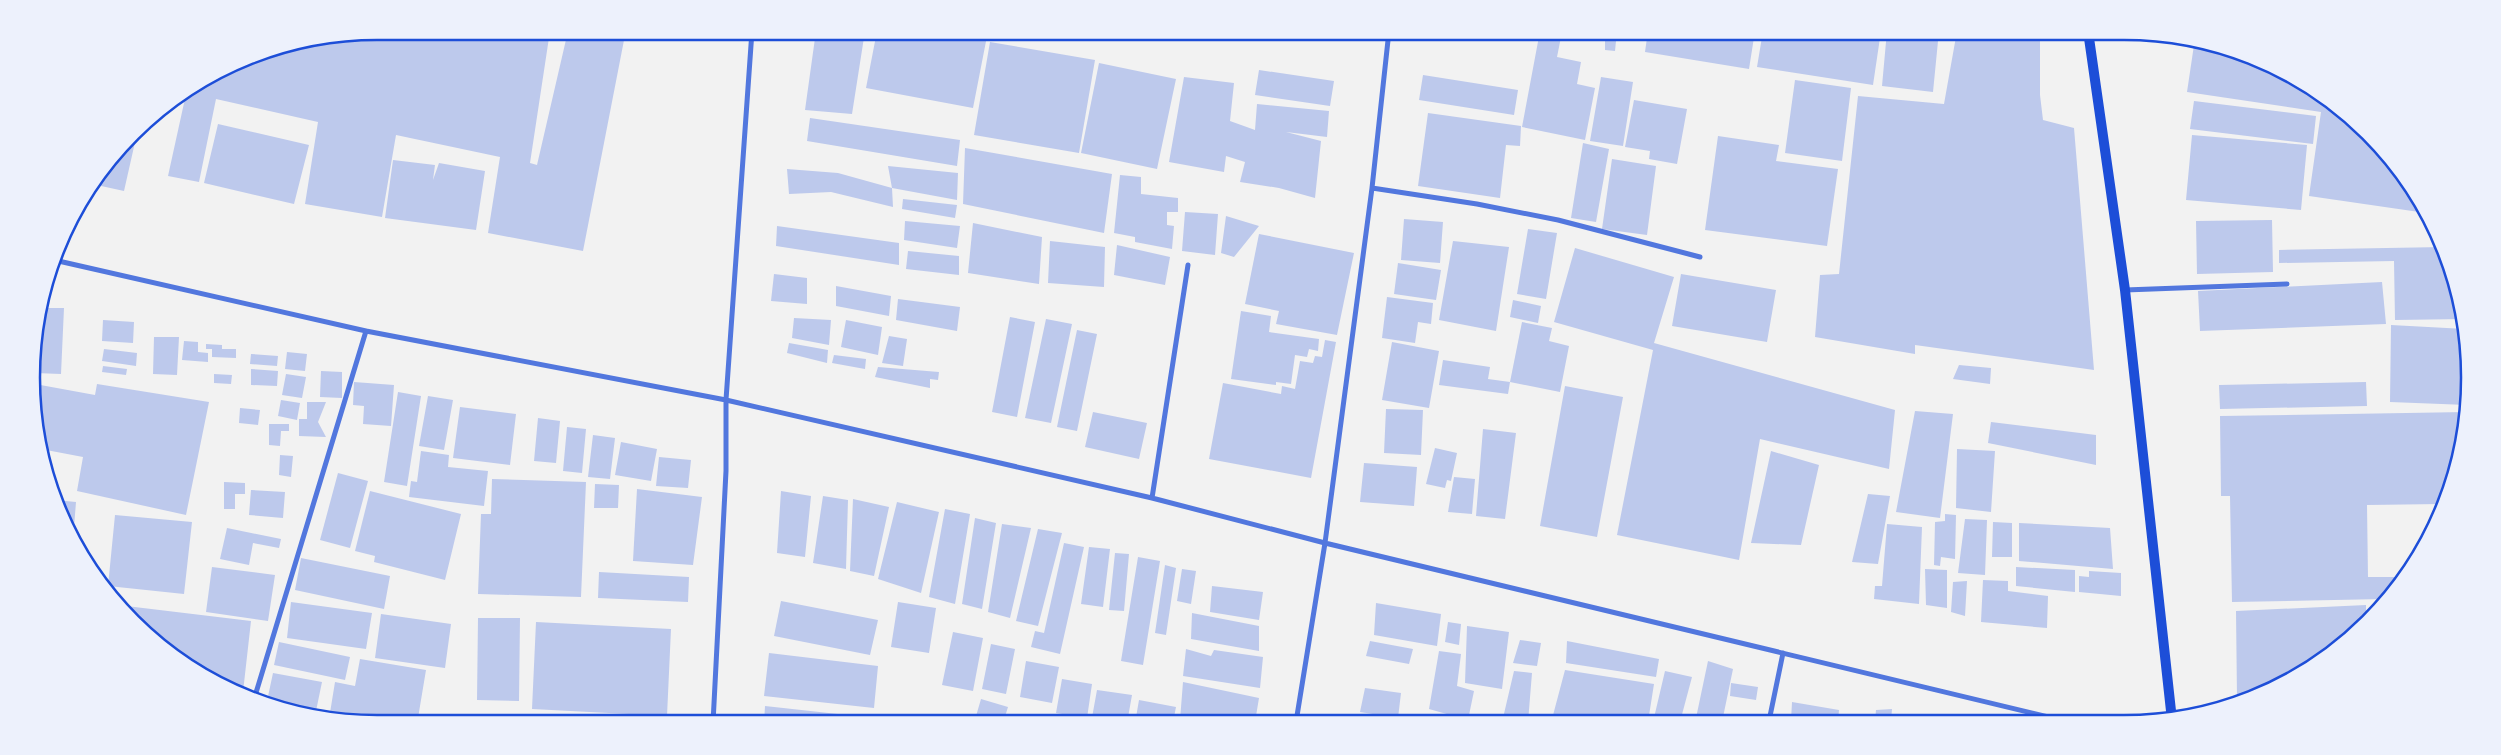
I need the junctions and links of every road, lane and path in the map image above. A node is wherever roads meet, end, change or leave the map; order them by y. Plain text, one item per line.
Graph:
1 (751, 40) edge
2 (1388, 40) edge
3 (2089, 40) edge
4 (1372, 188) junction
5 (1700, 257) dead end
6 (61, 262) edge
7 (1188, 265) dead end
8 (2287, 284) dead end
9 (2125, 290) junction
10 (366, 331) junction
11 (726, 400) junction
12 (1152, 498) junction
13 (1325, 543) junction
14 (1783, 653) junction
15 (256, 692) edge
16 (2171, 712) edge
17 (713, 715) edge
18 (1297, 715) edge
19 (1770, 715) edge
20 (2040, 715) edge

1 - 11 street
2 - 4 street
3 - 9 main road
4 - 5 street
4 - 13 street
6 - 10 street
7 - 12 street
8 - 9 street
9 - 16 main road
10 - 11 street
10 - 15 street
11 - 12 street
11 - 17 street
12 - 13 street
13 - 14 street
13 - 18 street
14 - 19 street
14 - 20 street

